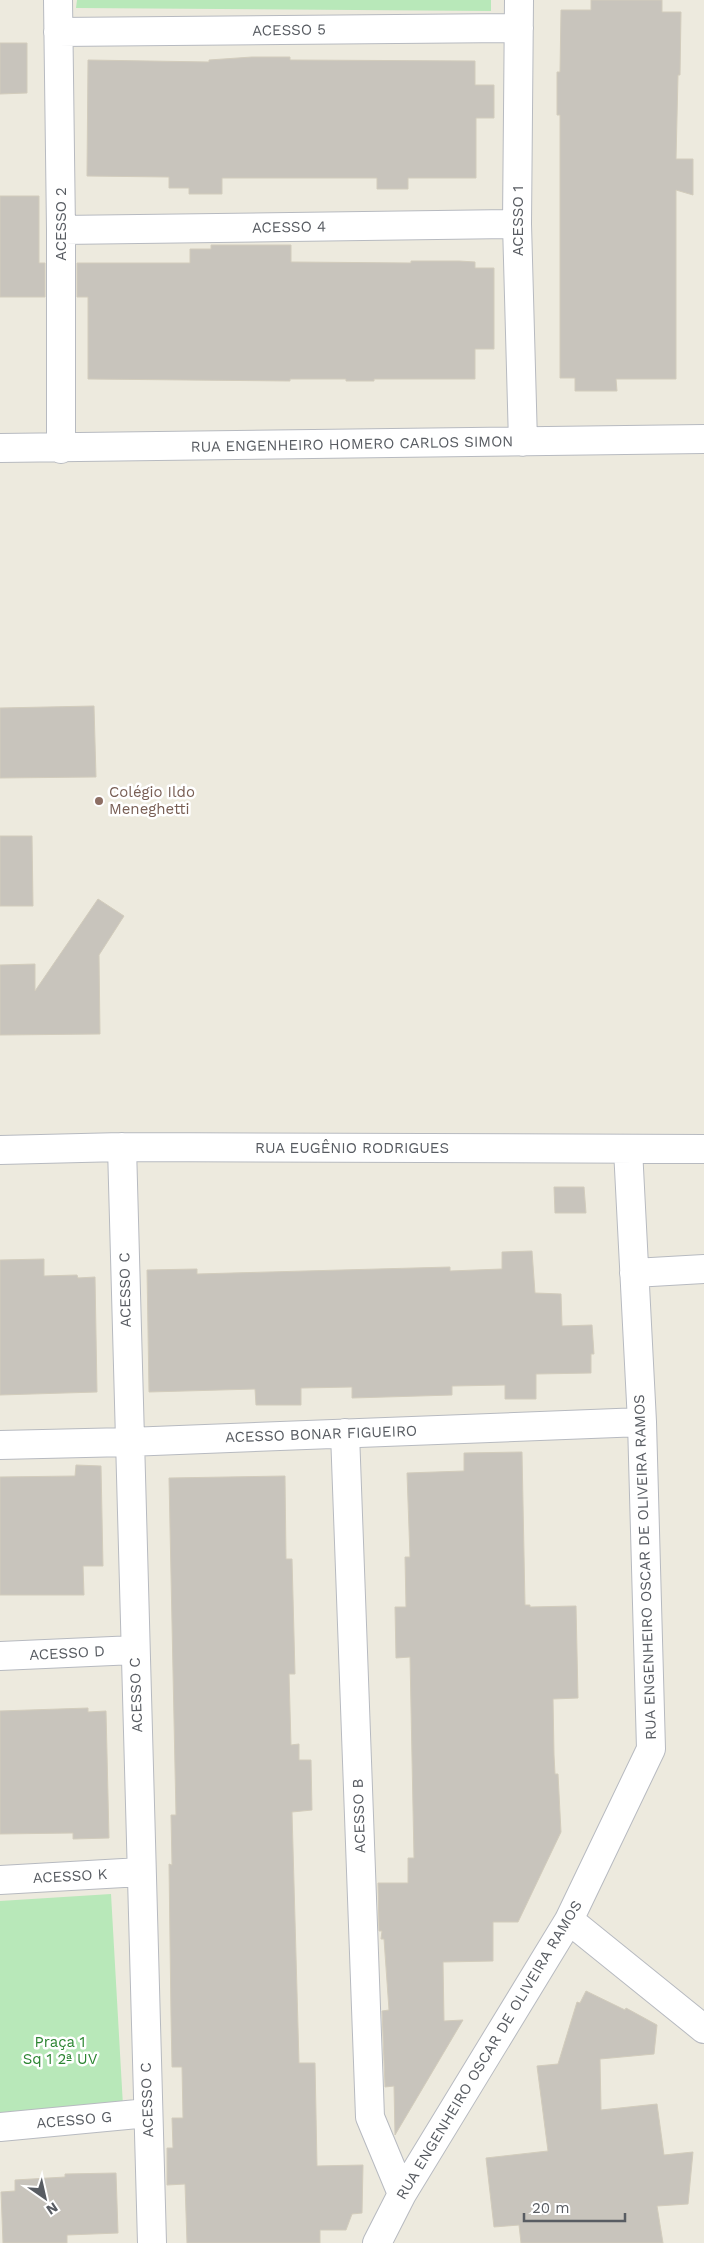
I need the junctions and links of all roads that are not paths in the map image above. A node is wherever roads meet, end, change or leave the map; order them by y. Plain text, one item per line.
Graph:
1 (58, 0) edge
2 (519, 0) edge
3 (519, 28) junction
4 (58, 32) junction
5 (517, 224) junction
6 (61, 230) junction
7 (704, 439) edge
8 (523, 442) junction
9 (0, 448) edge
10 (61, 448) junction
11 (122, 1146) junction
12 (628, 1149) junction
13 (704, 1149) edge
14 (0, 1150) edge
15 (704, 1270) edge
16 (634, 1273) junction
17 (642, 1422) junction
18 (345, 1433) junction
19 (128, 1442) junction
20 (0, 1445) edge
21 (134, 1650) junction
22 (0, 1656) edge
23 (141, 1872) junction
24 (0, 1880) edge
25 (569, 1920) junction
26 (704, 2028) edge
27 (148, 2113) junction
28 (0, 2127) edge
29 (402, 2194) junction
30 (152, 2243) edge
31 (377, 2243) edge

1 - 4 street, ACESSO 2
2 - 3 street, ACESSO 1
3 - 4 street, ACESSO 5
3 - 5 street, ACESSO 1
4 - 6 street, ACESSO 2
5 - 6 street, ACESSO 4
5 - 8 street, ACESSO 1
6 - 10 street, ACESSO 2
7 - 8 street, RUA ENGENHEIRO HOMERO CARLOS SIMON
8 - 10 street, RUA ENGENHEIRO HOMERO CARLOS SIMON
9 - 10 street, RUA ENGENHEIRO HOMERO CARLOS SIMON
11 - 12 street, RUA EUGÊNIO RODRIGUES
11 - 14 street, RUA EUGÊNIO RODRIGUES
11 - 19 street, ACESSO C
12 - 13 street, RUA EUGÊNIO RODRIGUES
12 - 16 street, RUA ENGENHEIRO OSCAR DE OLIVEIRA RAMOS
15 - 16 street
16 - 17 street, RUA ENGENHEIRO OSCAR DE OLIVEIRA RAMOS
17 - 18 street, ACESSO BONAR FIGUEIRO
17 - 25 street, RUA ENGENHEIRO OSCAR DE OLIVEIRA RAMOS
18 - 19 street, ACESSO BONAR FIGUEIRO
18 - 29 street, ACESSO B
19 - 20 street, ACESSO BONAR FIGUEIRO
19 - 21 street, ACESSO C
21 - 22 street, ACESSO D
21 - 23 street, ACESSO C
23 - 24 street, ACESSO K
23 - 27 street, ACESSO C
25 - 26 street
25 - 29 street, RUA ENGENHEIRO OSCAR DE OLIVEIRA RAMOS
27 - 28 street, ACESSO G
27 - 30 street, ACESSO C
29 - 31 street, RUA ENGENHEIRO OSCAR DE OLIVEIRA RAMOS

